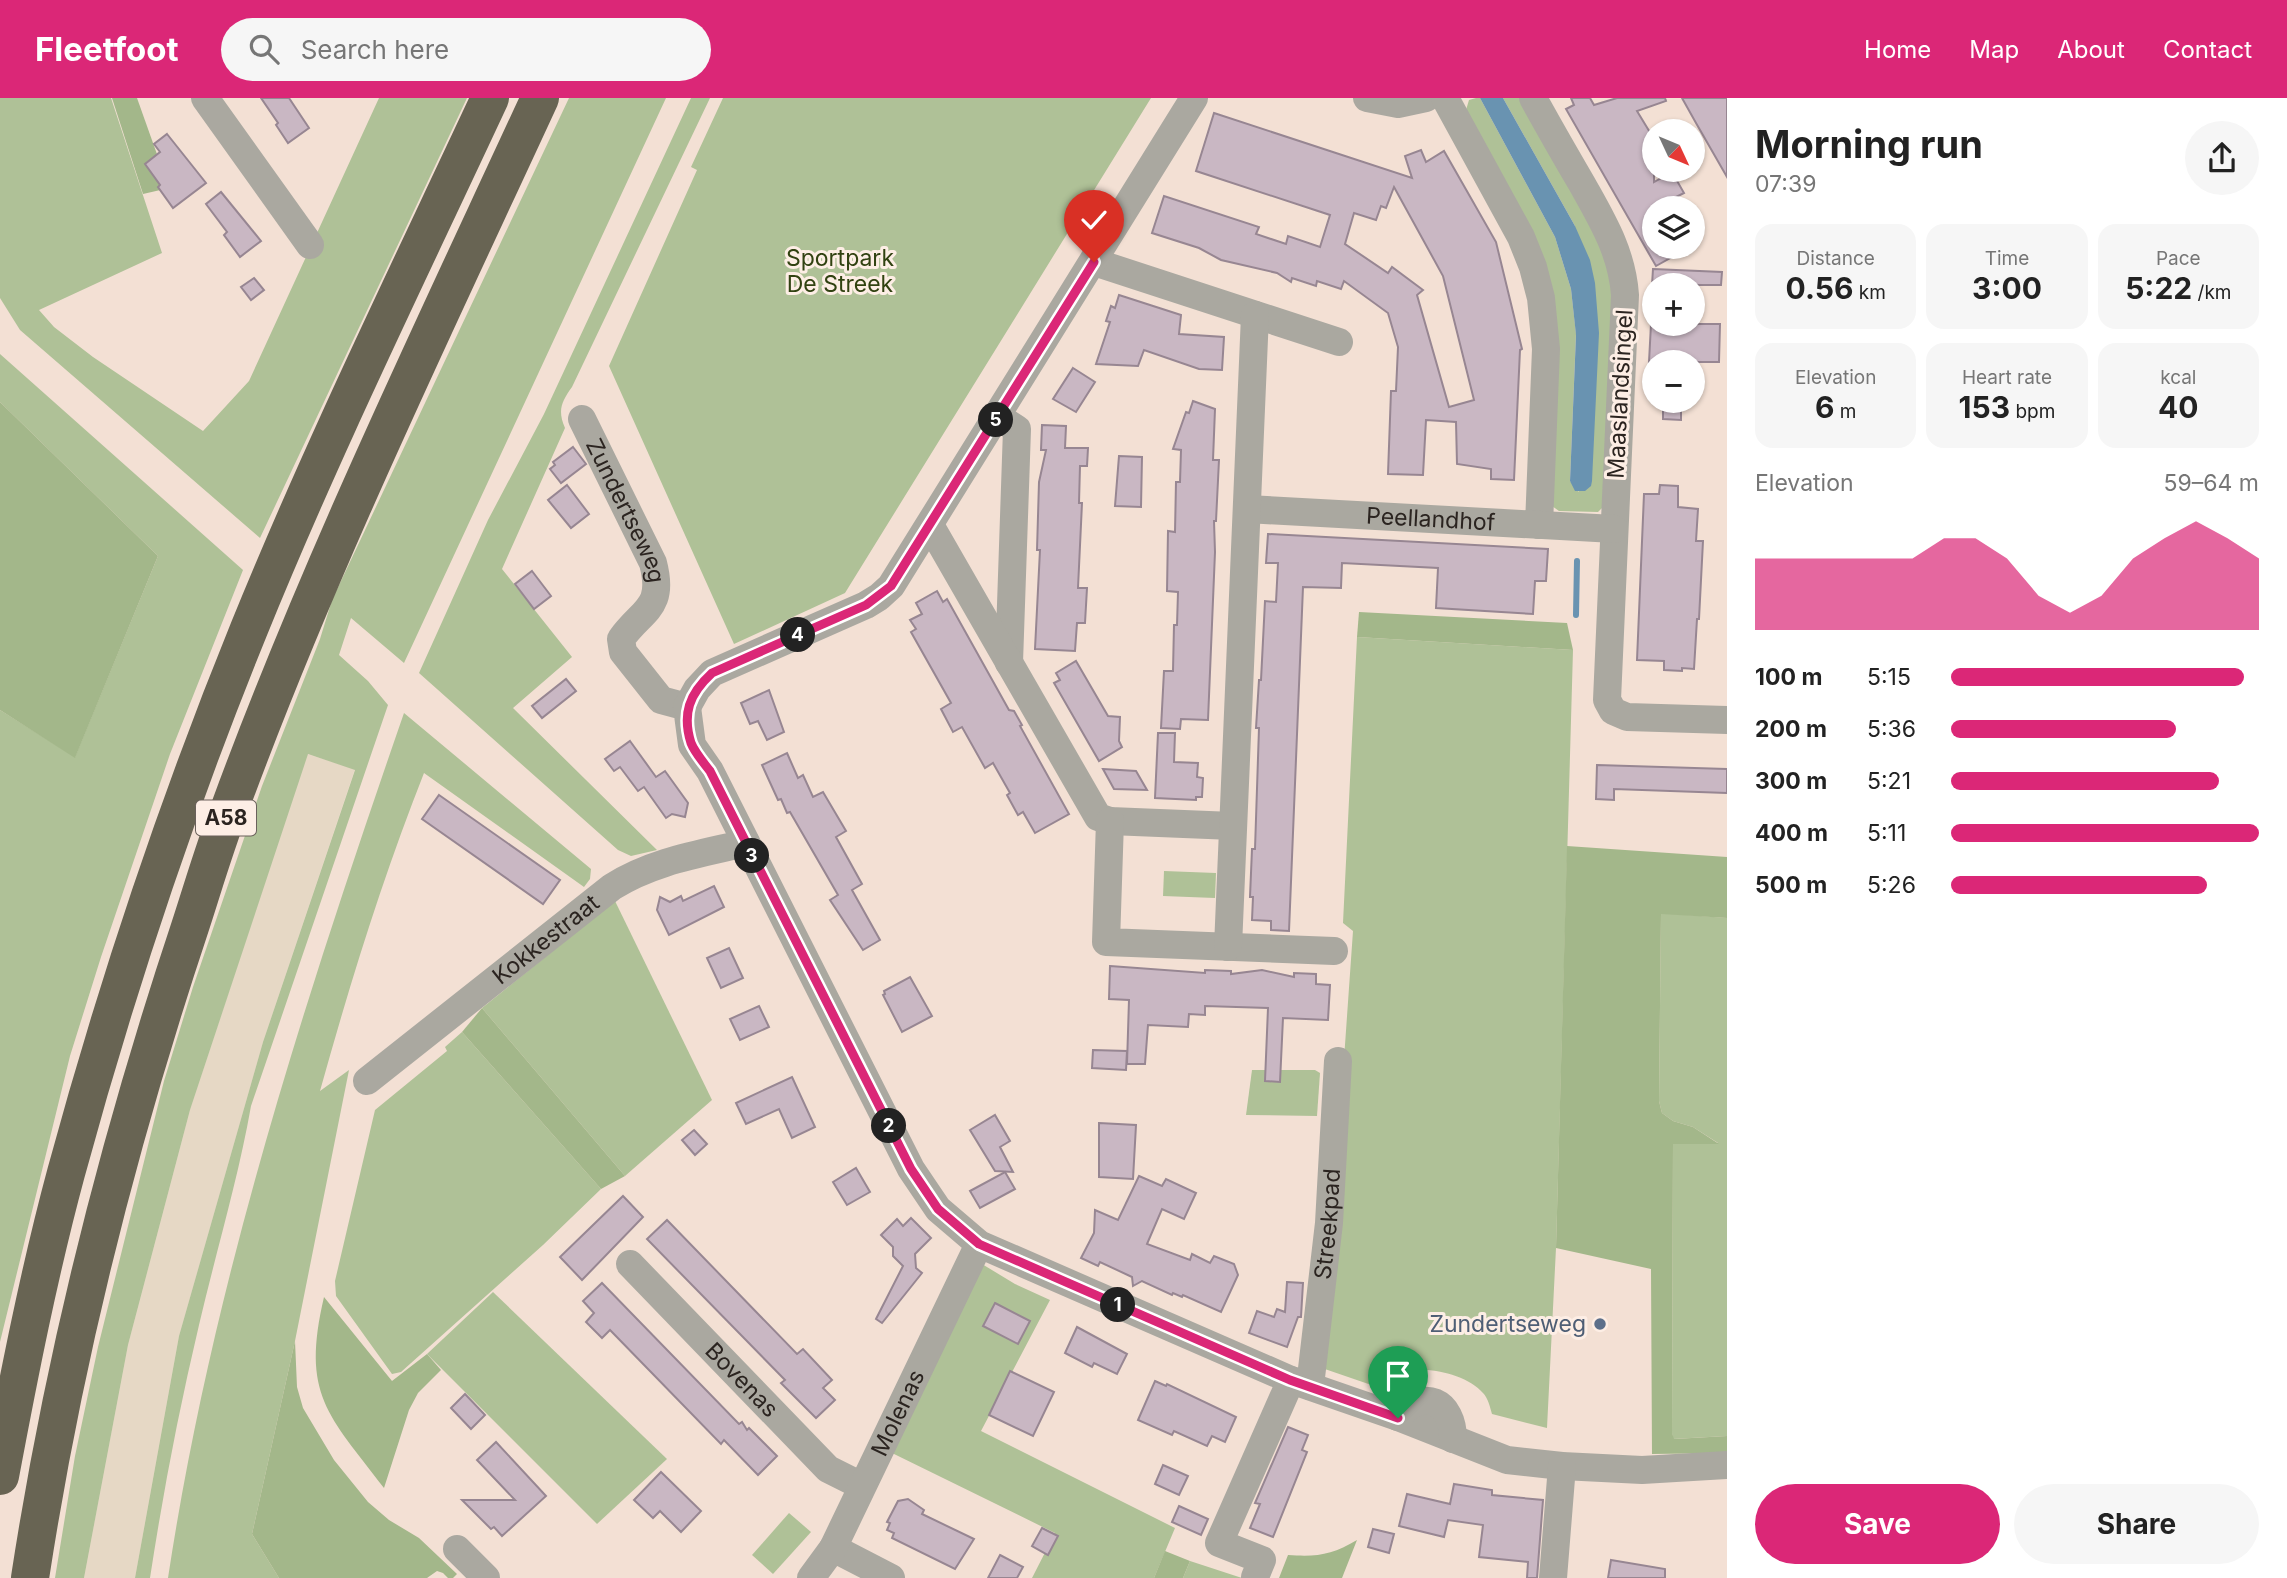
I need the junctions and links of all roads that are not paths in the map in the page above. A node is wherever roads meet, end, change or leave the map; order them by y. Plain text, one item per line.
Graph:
1 (205, 98) edge
2 (489, 98) edge
3 (540, 98) edge
4 (1194, 98) edge
5 (1367, 98) edge
6 (1426, 98) edge
7 (1444, 98) edge
8 (1533, 98) edge
9 (310, 245) dead end
10 (1094, 262) junction
11 (1255, 315) junction
12 (1339, 342) dead end
13 (998, 417) junction
14 (582, 419) dead end
15 (1247, 509) junction
16 (930, 525) junction
17 (1539, 525) junction
18 (1614, 530) junction
19 (1009, 663) junction
20 (687, 707) junction
21 (1727, 720) edge
22 (1110, 821) junction
23 (1233, 826) junction
24 (746, 843) junction
25 (1228, 947) junction
26 (1334, 951) dead end
27 (1338, 1061) dead end
28 (367, 1081) dead end
29 (979, 1244) junction
30 (630, 1264) dead end
31 (1300, 1383) junction
32 (1727, 1465) edge
33 (1562, 1466) junction
34 (0, 1476) edge
35 (862, 1486) junction
36 (833, 1548) junction
37 (457, 1549) dead end
38 (1255, 1577) edge
39 (30, 1578) edge
40 (486, 1578) edge
41 (811, 1578) edge
42 (891, 1578) edge
43 (1553, 1578) edge

1 - 9 street
2 - 34 highway, A58
3 - 39 highway, A58
4 - 10 street
5 - 6 street
7 - 17 street
8 - 18 street, Maaslandsingel
10 - 11 street
10 - 13 street
11 - 12 street
11 - 15 street
13 - 16 street
13 - 19 street
14 - 20 street, Zundertseweg
15 - 17 street, Peellandhof
15 - 23 street
16 - 19 street
16 - 20 street
17 - 18 street, Peellandhof
18 - 21 street, Maaslandsingel
19 - 22 street
20 - 24 street
22 - 23 street
22 - 25 street
23 - 25 street
24 - 28 street, Kokkestraat
24 - 29 street
25 - 26 street
27 - 31 street, Streekpad
29 - 31 street
29 - 35 street, Molenas
30 - 35 street, Bovenas
31 - 33 street
31 - 38 street, Streekpad
32 - 33 street
33 - 43 street
35 - 36 street, Molenas
36 - 41 street, Molenas
36 - 42 street
37 - 40 street

